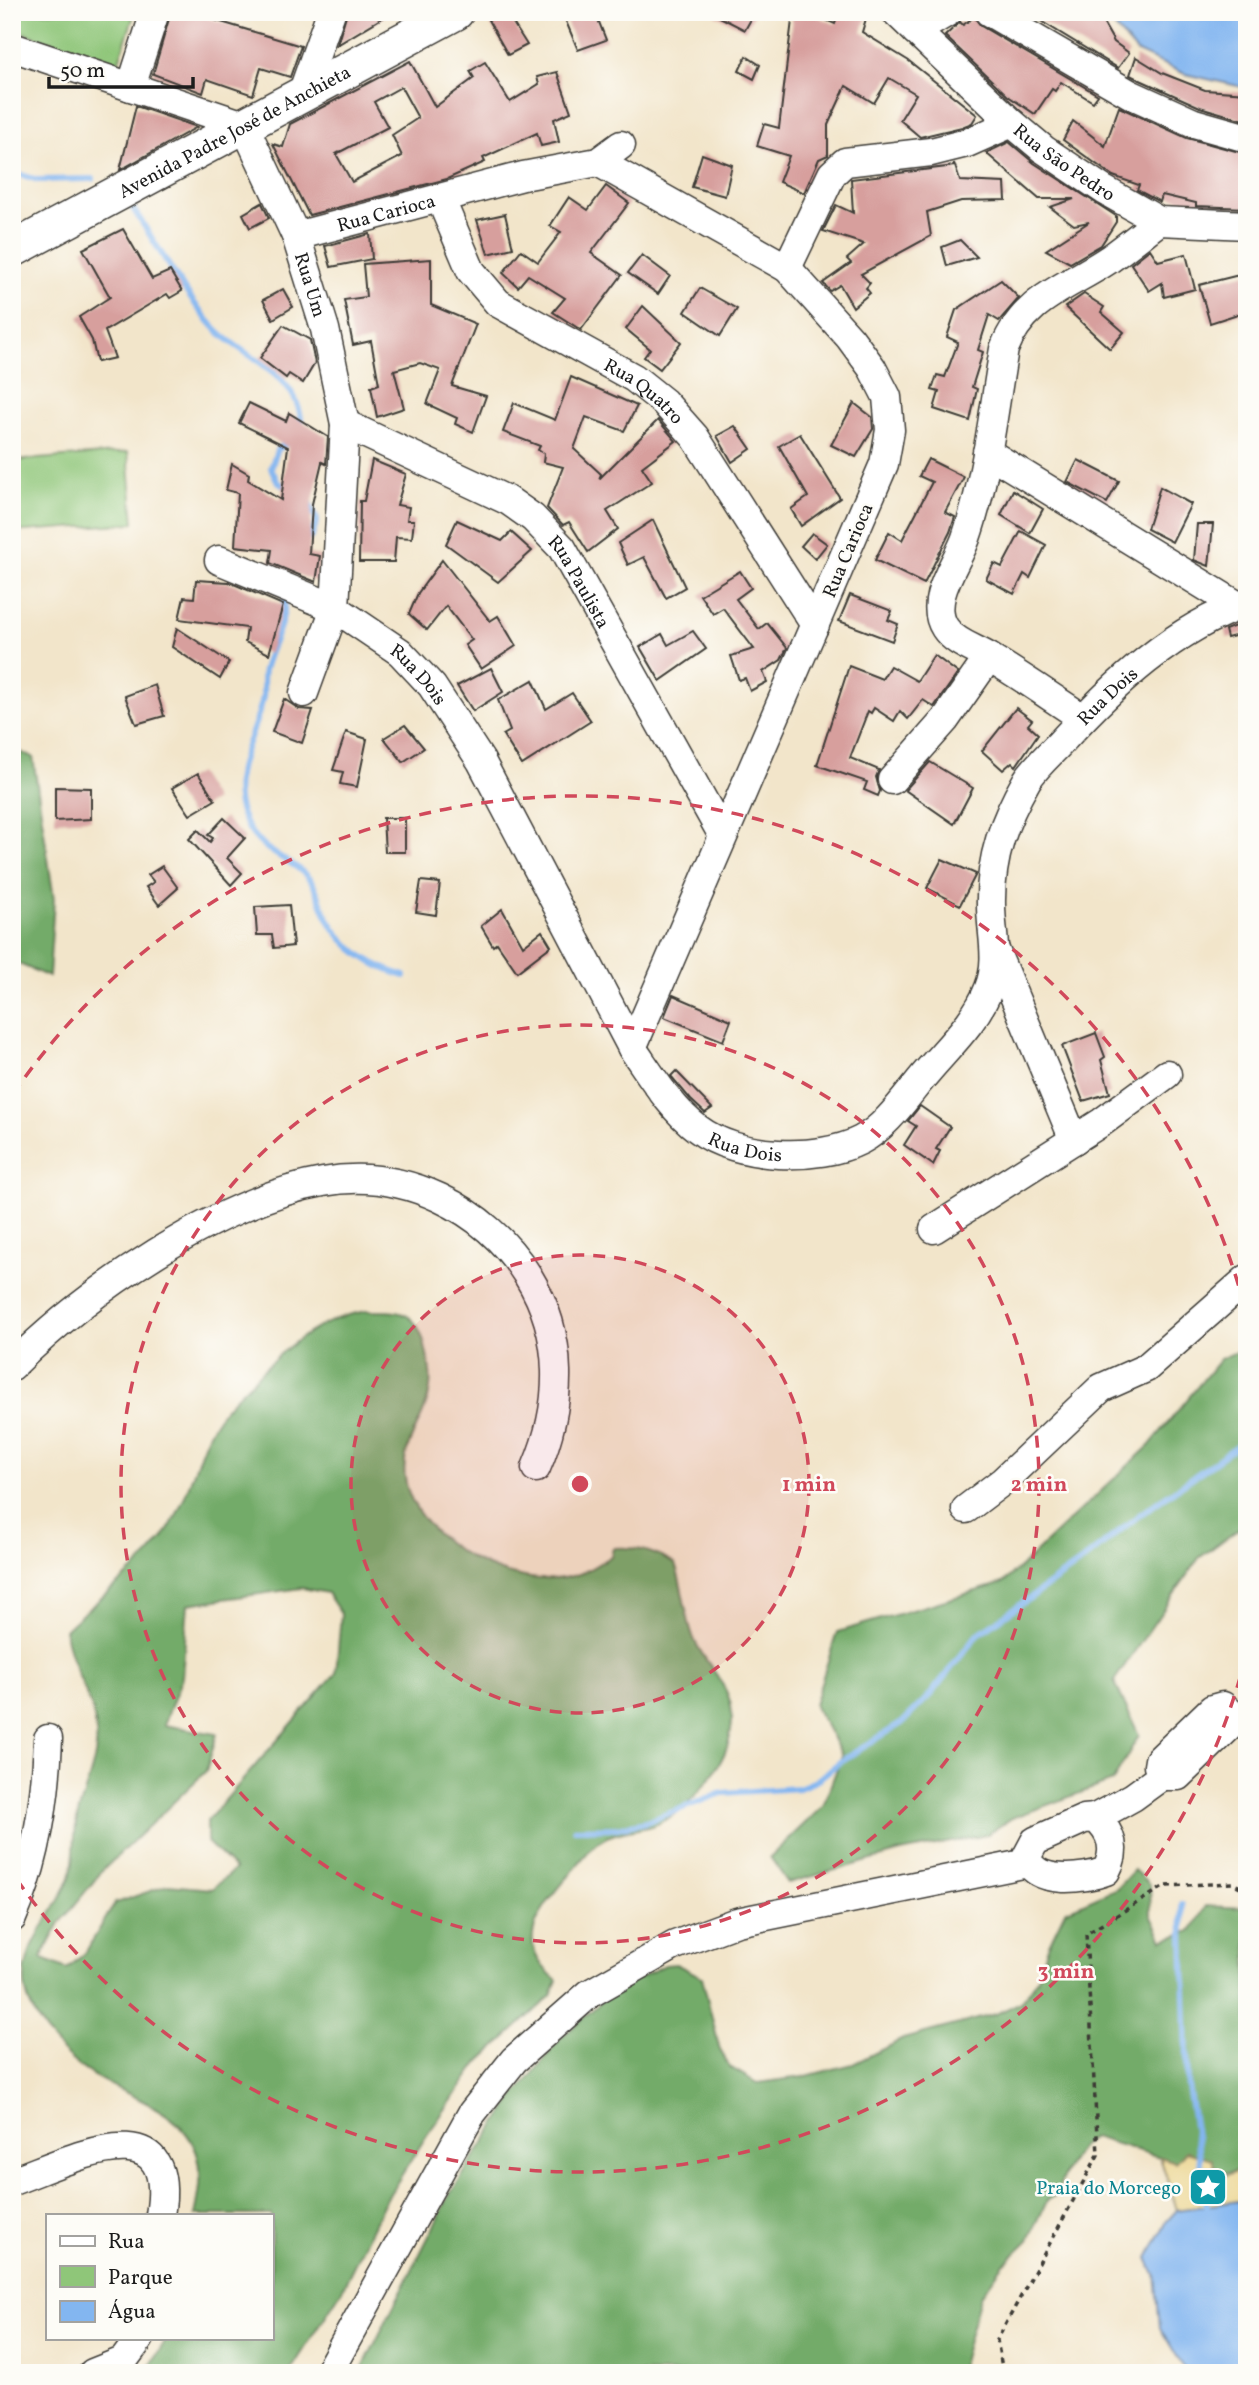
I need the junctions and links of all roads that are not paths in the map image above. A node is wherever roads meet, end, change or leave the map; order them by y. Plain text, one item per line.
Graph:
1 (155, 12) edge
2 (331, 12) edge
3 (456, 12) edge
4 (948, 12) edge
5 (989, 12) edge
6 (906, 22) edge
7 (12, 47) edge
8 (131, 87) junction
9 (303, 94) junction
10 (1012, 123) junction
11 (244, 125) junction
12 (1247, 138) edge
13 (441, 200) junction
14 (1160, 221) junction
15 (1247, 225) edge
16 (296, 236) junction
17 (12, 250) edge
18 (787, 268) junction
19 (345, 424) junction
20 (987, 452) junction
21 (219, 560) dead end
22 (1242, 604) edge
23 (335, 608) junction
24 (815, 625) junction
25 (989, 657) junction
26 (304, 693) dead end
27 (1083, 718) junction
28 (892, 780) dead end
29 (722, 834) junction
30 (994, 947) junction
31 (632, 1048) junction
32 (1167, 1074) dead end
33 (1074, 1140) junction
34 (933, 1229) dead end
35 (1247, 1279) edge
36 (12, 1366) edge
37 (536, 1468) dead end
38 (966, 1509) dead end
39 (1238, 1705) edge
40 (48, 1739) dead end
41 (1095, 1818) junction
42 (1028, 1863) junction
43 (12, 1918) edge
44 (12, 2181) edge
45 (160, 2214) edge
46 (139, 2340) edge
47 (93, 2373) edge
48 (328, 2373) edge

1 - 8 street
2 - 9 street
3 - 9 main road, Avenida Padre José de Anchieta
4 - 6 street, Rua São Pedro
5 - 12 street
6 - 10 street, Rua São Pedro
7 - 8 street
8 - 11 street
9 - 11 main road, Avenida Padre José de Anchieta
10 - 14 street, Rua São Pedro
10 - 18 street
11 - 16 street, Rua Um
11 - 17 main road, Avenida Padre José de Anchieta
13 - 16 street, Rua Carioca
13 - 18 street, Rua Carioca
13 - 24 street, Rua Quatro
14 - 15 street, Rua São Pedro
14 - 20 street
16 - 19 street, Rua Um
18 - 24 street, Rua Carioca
19 - 23 street, Rua Um
19 - 29 street, Rua Paulista
20 - 22 street
20 - 25 street
21 - 23 street, Rua Dois
22 - 27 street, Rua Dois
23 - 26 street, Rua Um
23 - 31 street, Rua Dois
24 - 29 street, Rua Carioca
25 - 27 street
25 - 28 street
27 - 30 street, Rua Dois
29 - 31 street, Rua Carioca
30 - 31 street, Rua Dois
30 - 33 street
32 - 33 street
33 - 34 street
35 - 38 street
36 - 37 street
39 - 41 street
40 - 43 street
41 - 42 street
41 - 42 street
42 - 48 street
44 - 45 street
46 - 47 street

